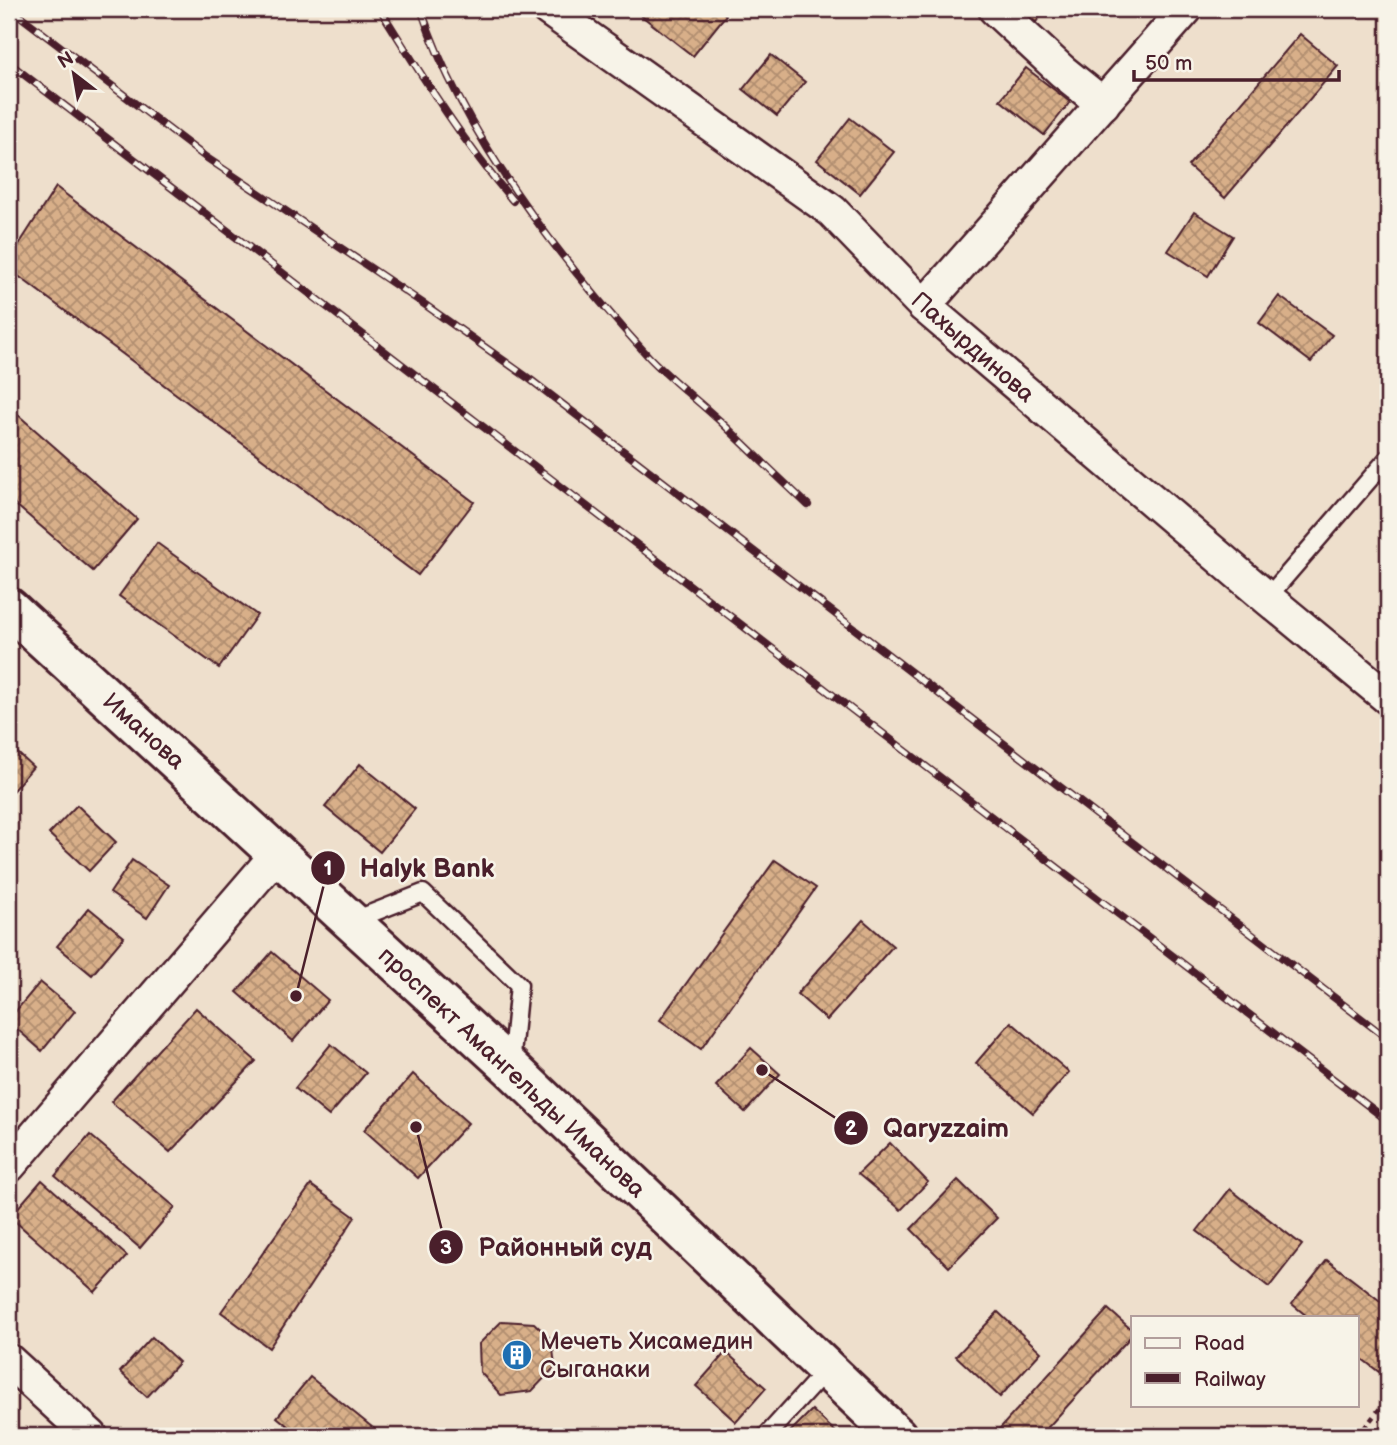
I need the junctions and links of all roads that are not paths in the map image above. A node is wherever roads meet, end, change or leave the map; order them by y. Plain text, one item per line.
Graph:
1 (548, 9) edge
2 (995, 9) edge
3 (1186, 9) edge
4 (1103, 104) junction
5 (924, 306) junction
6 (1388, 458) edge
7 (1267, 597) junction
8 (9, 608) edge
9 (1388, 698) edge
10 (278, 853) junction
11 (352, 921) junction
12 (510, 1067) junction
13 (9, 1167) edge
14 (9, 1361) edge
15 (826, 1370) junction
16 (91, 1436) edge
17 (766, 1436) edge
18 (897, 1436) edge

1 - 5 street, Пахырдинова
2 - 4 street
3 - 4 street
4 - 5 street
5 - 7 street, Пахырдинова
6 - 7 lane
7 - 9 street, Пахырдинова
8 - 10 main road, Иманова
10 - 11 main road, проспект Амангельды Иманова
10 - 13 street
11 - 12 main road, проспект Амангельды Иманова
11 - 12 lane
12 - 15 main road, проспект Амангельды Иманова
14 - 16 street
15 - 17 lane
15 - 18 main road, проспект Амангельды Иманова

